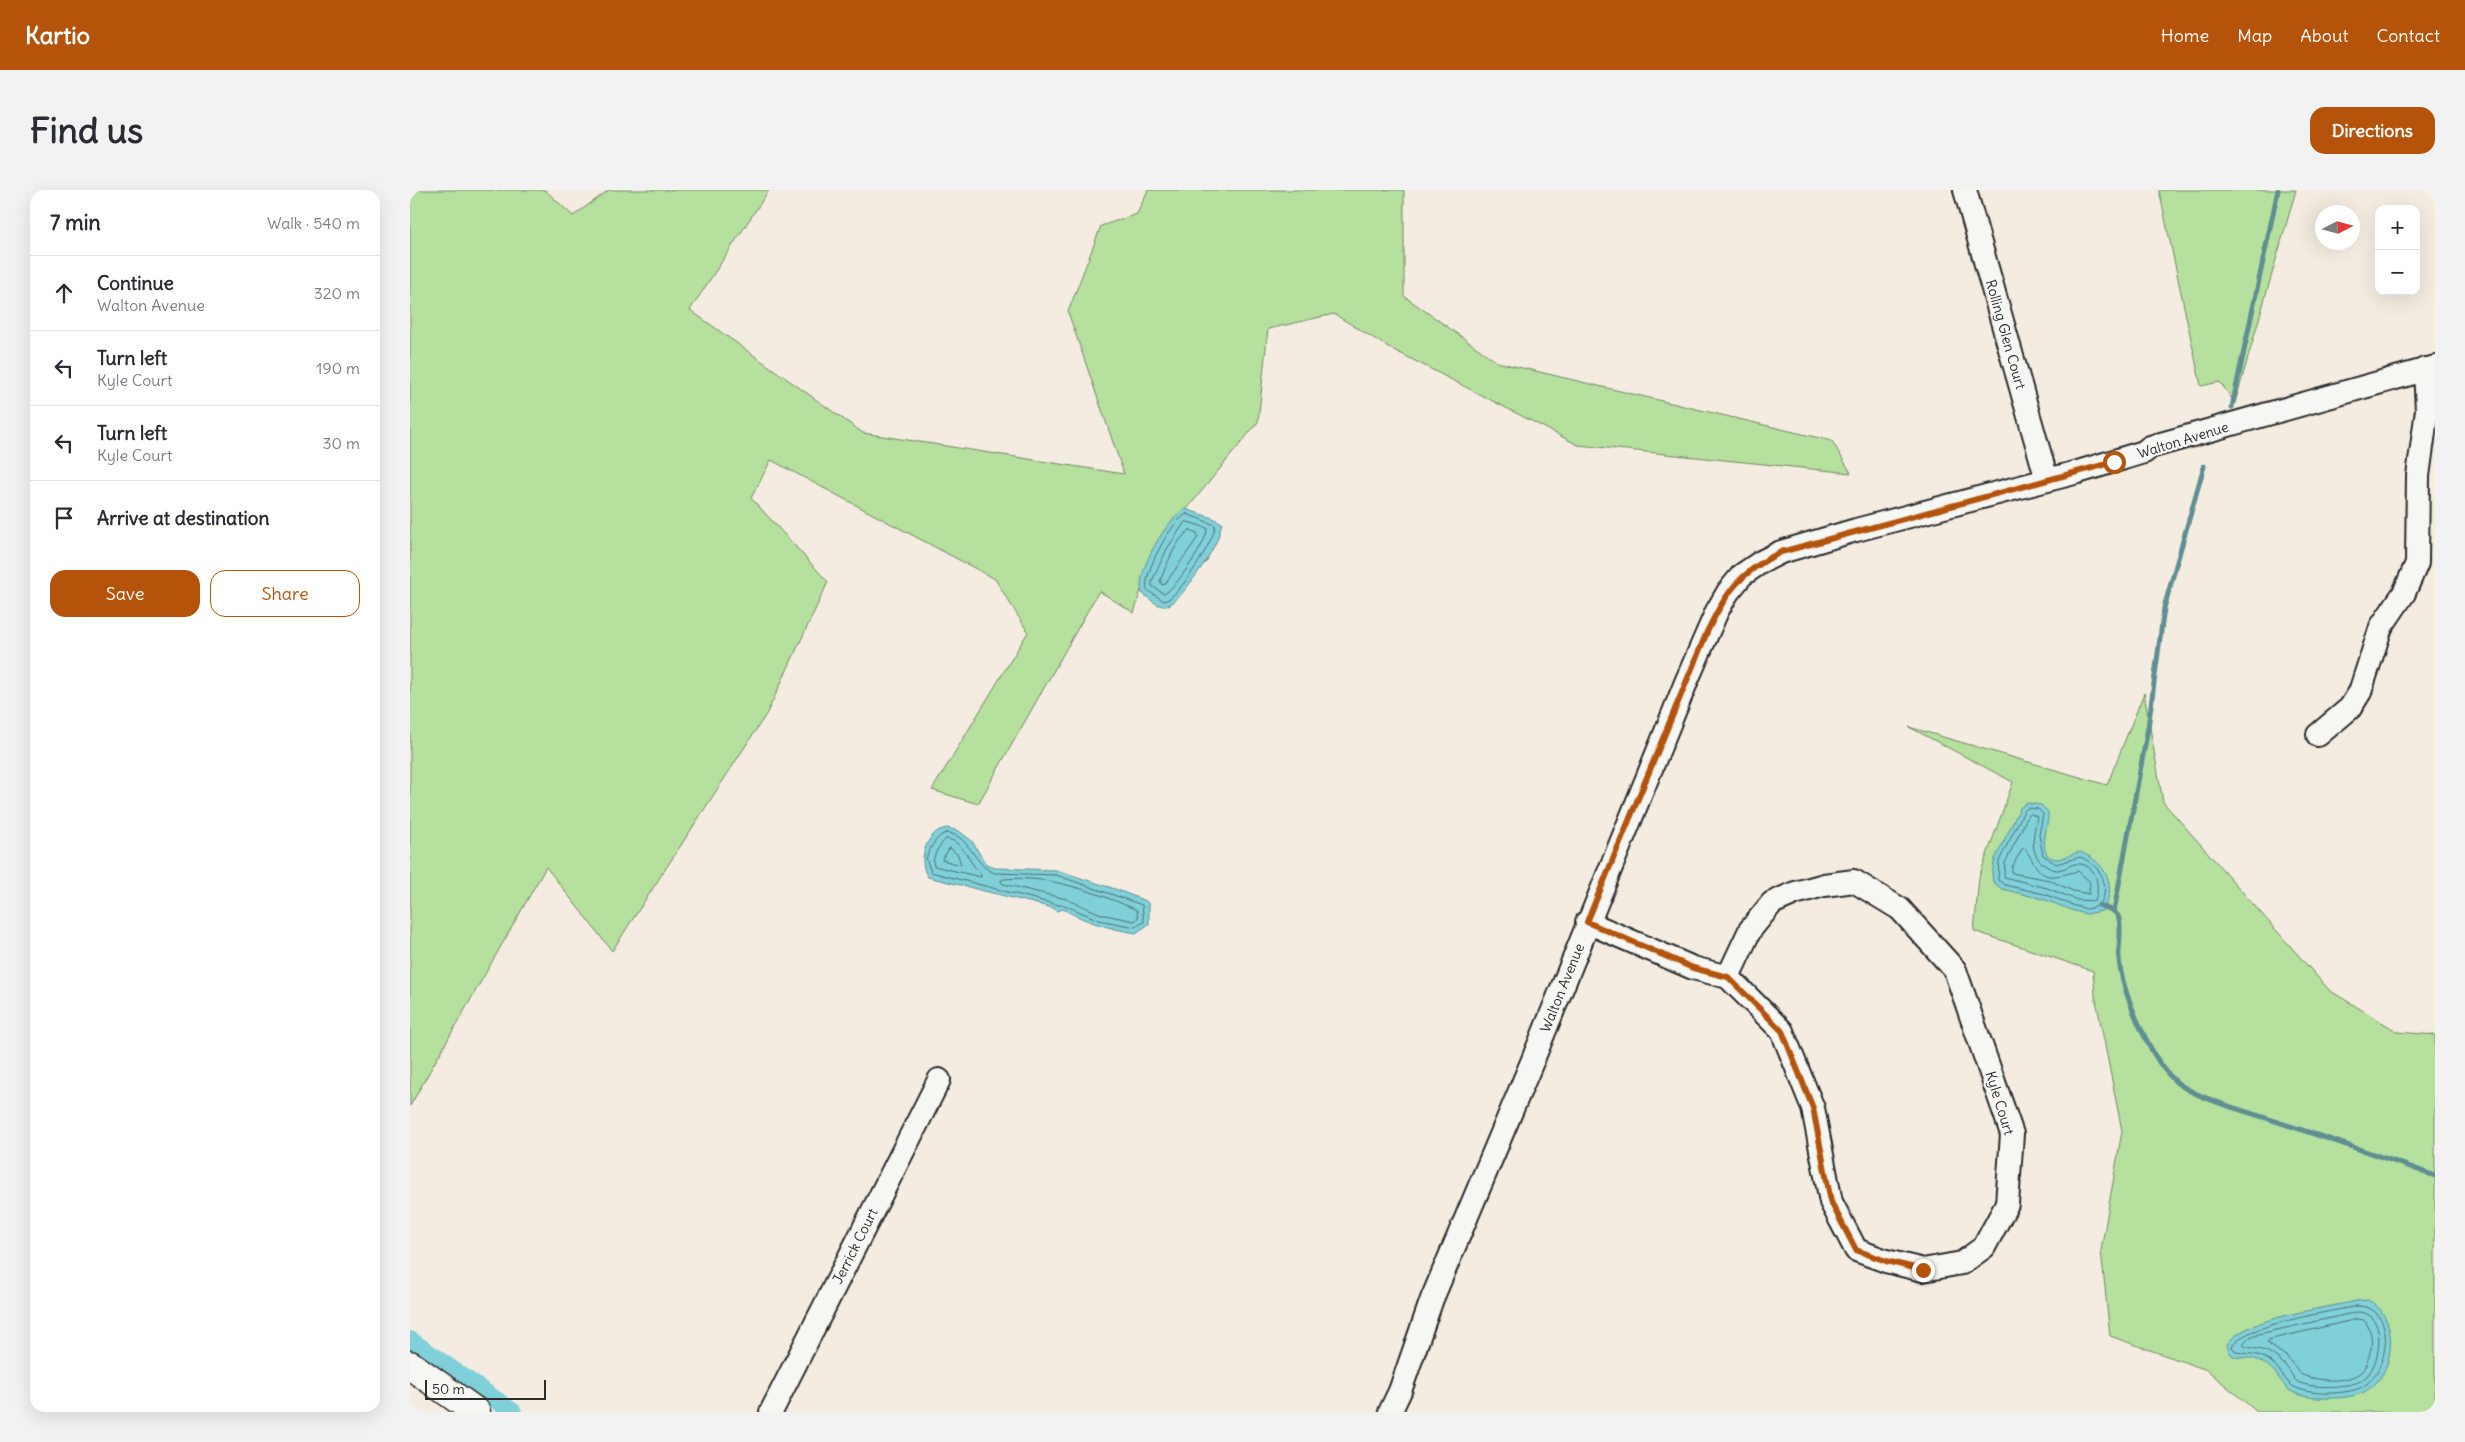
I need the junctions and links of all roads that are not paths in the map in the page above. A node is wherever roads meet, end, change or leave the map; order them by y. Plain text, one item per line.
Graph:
1 (1965, 190) edge
2 (2430, 368) edge
3 (2047, 480) junction
4 (2318, 735) dead end
5 (1587, 922) junction
6 (1728, 977) junction
7 (939, 1080) dead end
8 (410, 1365) edge
9 (476, 1412) edge
10 (771, 1412) edge
11 (1390, 1412) edge

1 - 3 street, Rolling Glen Court
2 - 3 street, Walton Avenue
2 - 4 street
3 - 5 street, Walton Avenue
5 - 6 street
5 - 11 street, Walton Avenue
6 - 6 street, Kyle Court
7 - 10 street, Jerrick Court
8 - 9 main road

